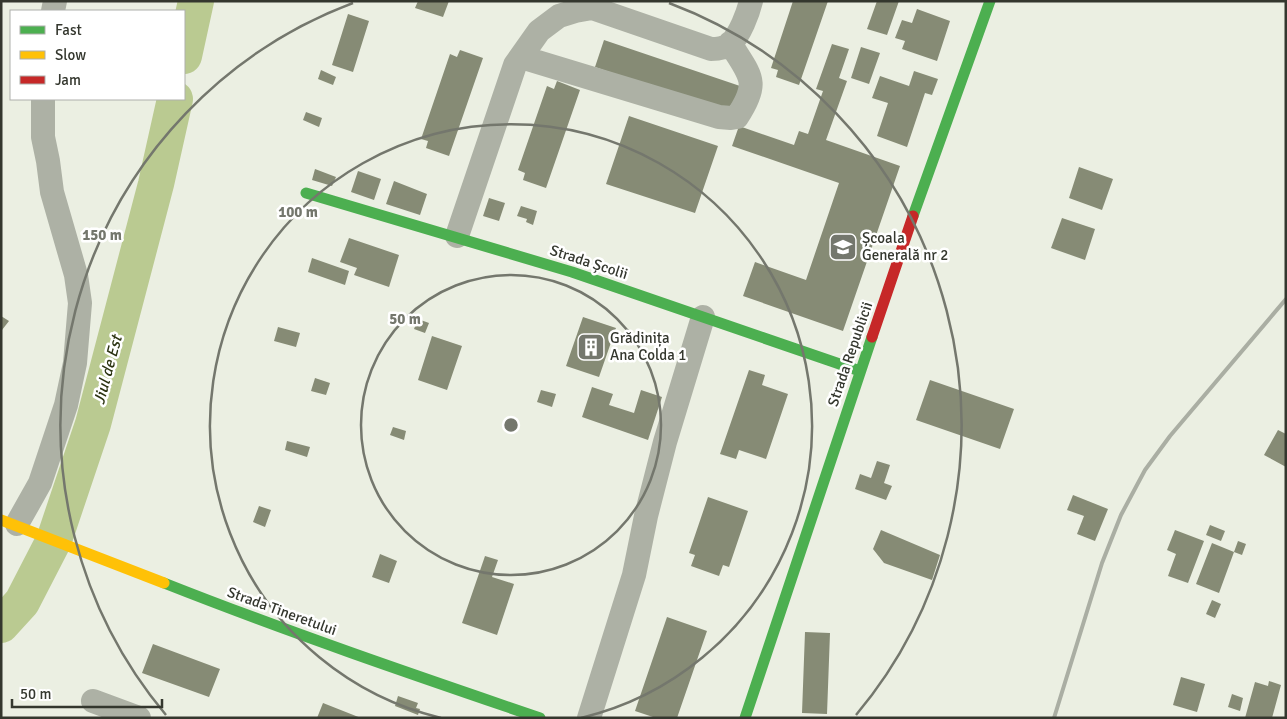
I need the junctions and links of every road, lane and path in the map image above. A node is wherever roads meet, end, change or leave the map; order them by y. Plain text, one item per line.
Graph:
1 (751, 1) edge
2 (990, 1) edge
3 (593, 5) edge
4 (730, 43) junction
5 (521, 57) junction
6 (43, 100) edge
7 (306, 193) dead end
8 (457, 236) junction
9 (703, 317) junction
10 (860, 371) junction
11 (16, 525) edge
12 (93, 701) dead end
13 (139, 718) edge
14 (540, 718) edge
15 (589, 718) edge
16 (745, 718) edge

1 - 4 street
2 - 10 street, Strada Republicii
3 - 4 street
3 - 5 street
4 - 5 street
5 - 8 street
6 - 11 street
7 - 8 street, Strada Școlii
8 - 9 street, Strada Școlii
9 - 10 street, Strada Școlii
9 - 15 street
10 - 16 street, Strada Republicii
11 - 14 street, Strada Tineretului
12 - 13 street

